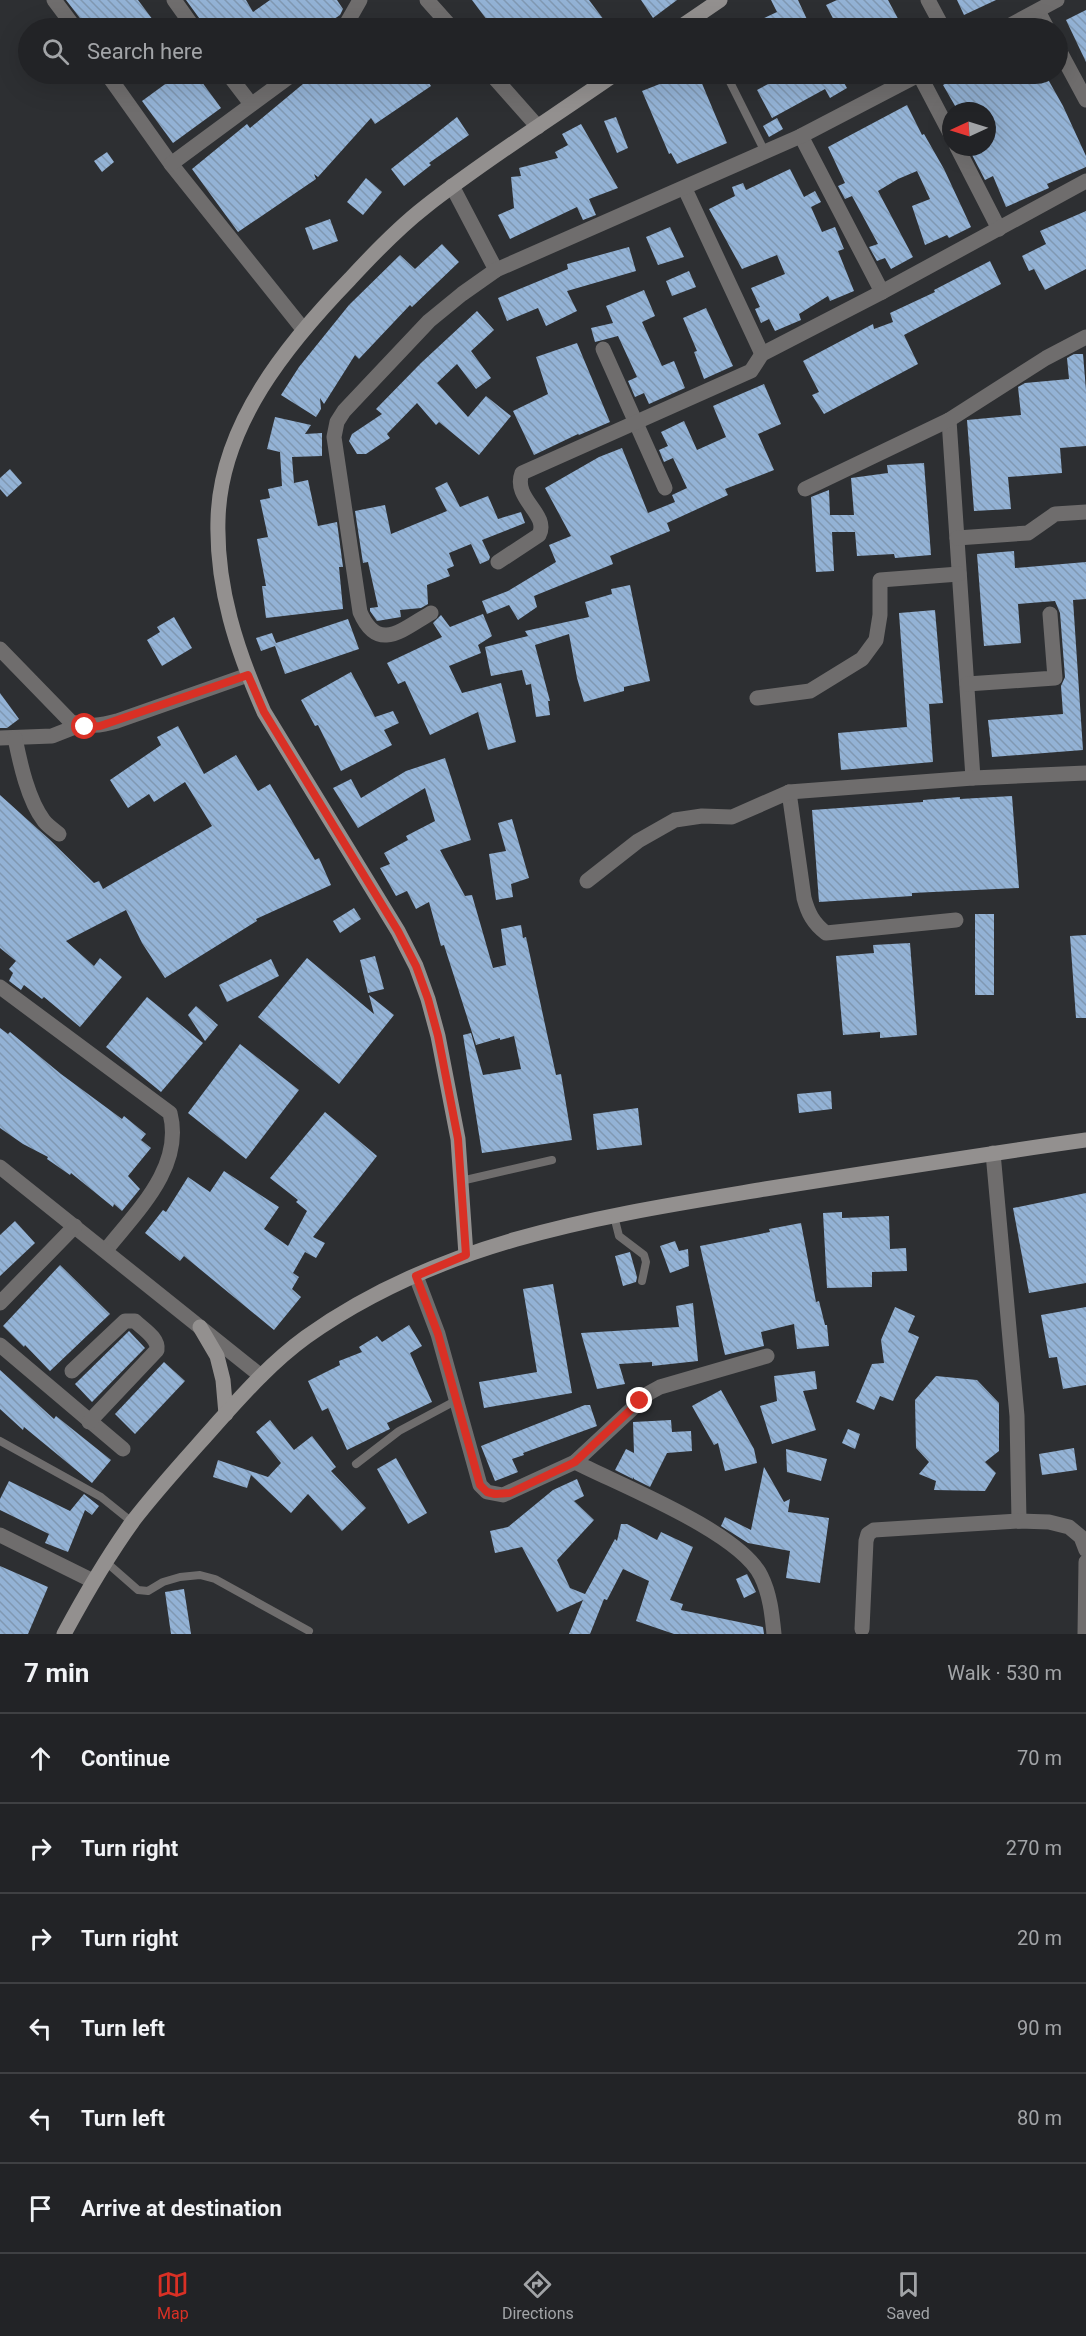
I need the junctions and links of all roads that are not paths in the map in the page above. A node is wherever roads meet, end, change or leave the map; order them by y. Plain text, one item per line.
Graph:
1 (54, 0) edge
2 (174, 0) edge
3 (427, 0) edge
4 (720, 0) edge
5 (928, 0) edge
6 (1057, 0) edge
7 (358, 1) edge
8 (1038, 11) junction
9 (68, 18) edge
10 (187, 18) edge
11 (349, 18) edge
12 (443, 18) edge
13 (699, 18) edge
14 (938, 18) edge
15 (1024, 18) edge
16 (1042, 18) edge
17 (1068, 67) edge
18 (114, 84) edge
19 (236, 84) edge
20 (279, 84) edge
21 (500, 84) edge
22 (600, 84) edge
23 (731, 84) edge
24 (901, 84) edge
25 (925, 84) edge
26 (1086, 100) edge
27 (251, 104) junction
28 (942, 117) edge
29 (538, 127) junction
30 (801, 136) junction
31 (765, 152) junction
32 (962, 156) edge
33 (171, 164) junction
34 (1086, 181) edge
35 (452, 186) junction
36 (685, 189) junction
37 (999, 229) junction
38 (496, 270) junction
39 (882, 292) junction
40 (303, 328) junction
41 (1086, 338) edge
42 (603, 349) dead end
43 (762, 354) junction
44 (949, 420) junction
45 (637, 422) junction
46 (665, 488) dead end
47 (805, 489) dead end
48 (1086, 512) edge
49 (957, 538) junction
50 (498, 562) dead end
51 (959, 574) junction
52 (431, 613) dead end
53 (1050, 614) dead end
54 (0, 649) edge
55 (248, 675) junction
56 (967, 684) junction
57 (757, 698) dead end
58 (80, 725) junction
59 (8, 738) edge
60 (1086, 773) edge
61 (973, 778) junction
62 (789, 792) junction
63 (59, 834) dead end
64 (587, 881) dead end
65 (956, 920) dead end
66 (0, 987) edge
67 (1086, 1140) edge
68 (993, 1153) junction
69 (552, 1160) dead end
70 (0, 1167) edge
71 (461, 1181) junction
72 (614, 1214) junction
73 (75, 1226) junction
74 (106, 1250) junction
75 (466, 1255) junction
76 (416, 1276) junction
77 (642, 1281) dead end
78 (0, 1303) edge
79 (200, 1327) junction
80 (0, 1345) edge
81 (767, 1356) dead end
82 (72, 1371) dead end
83 (261, 1376) junction
84 (457, 1400) junction
85 (226, 1414) junction
86 (89, 1422) junction
87 (0, 1441) edge
88 (123, 1449) dead end
89 (575, 1462) junction
90 (356, 1464) dead end
91 (1019, 1521) junction
92 (132, 1522) junction
93 (0, 1535) edge
94 (1086, 1550) edge
95 (106, 1562) junction
96 (1086, 1562) edge
97 (93, 1581) junction
98 (862, 1629) dead end
99 (309, 1631) dead end
100 (64, 1634) edge
101 (774, 1634) edge
102 (1085, 1634) edge

1 - 9 street
2 - 10 street
3 - 12 street
4 - 13 street
5 - 14 street
6 - 8 street
7 - 11 street
8 - 15 street
8 - 16 street
17 - 26 street
18 - 33 street
19 - 27 street
20 - 27 street
21 - 29 street
22 - 29 street
23 - 31 lane
24 - 30 street
25 - 28 street
27 - 33 street
29 - 35 street
30 - 31 street
30 - 39 street
31 - 36 street
32 - 37 street
33 - 40 street
34 - 37 street
35 - 38 street
35 - 40 street
36 - 38 street
36 - 43 street
37 - 39 street
38 - 52 street
39 - 43 street
40 - 55 street
41 - 44 street
42 - 45 street
43 - 45 street
44 - 47 street
44 - 49 street
45 - 46 street
45 - 50 street
48 - 49 street
49 - 51 street
51 - 56 street
51 - 57 street
53 - 56 street
54 - 58 street
55 - 58 street
55 - 71 street
56 - 61 street
58 - 59 street
59 - 63 street
60 - 61 street
61 - 62 street
62 - 64 street
62 - 65 street
66 - 74 street
67 - 68 street
68 - 72 street
68 - 91 street
69 - 71 lane
70 - 73 street
71 - 75 street
72 - 75 street
72 - 77 lane
73 - 74 street
73 - 78 street
74 - 79 street
75 - 76 street
76 - 83 street
76 - 84 street
79 - 83 street
79 - 85 street
80 - 86 street
81 - 89 street
82 - 86 street
83 - 85 street
84 - 89 street
84 - 90 lane
85 - 92 street
86 - 88 street
87 - 92 lane
89 - 101 street
91 - 94 street
91 - 98 street
92 - 95 street
93 - 97 street
95 - 97 street
95 - 99 lane
96 - 102 street
97 - 100 street

